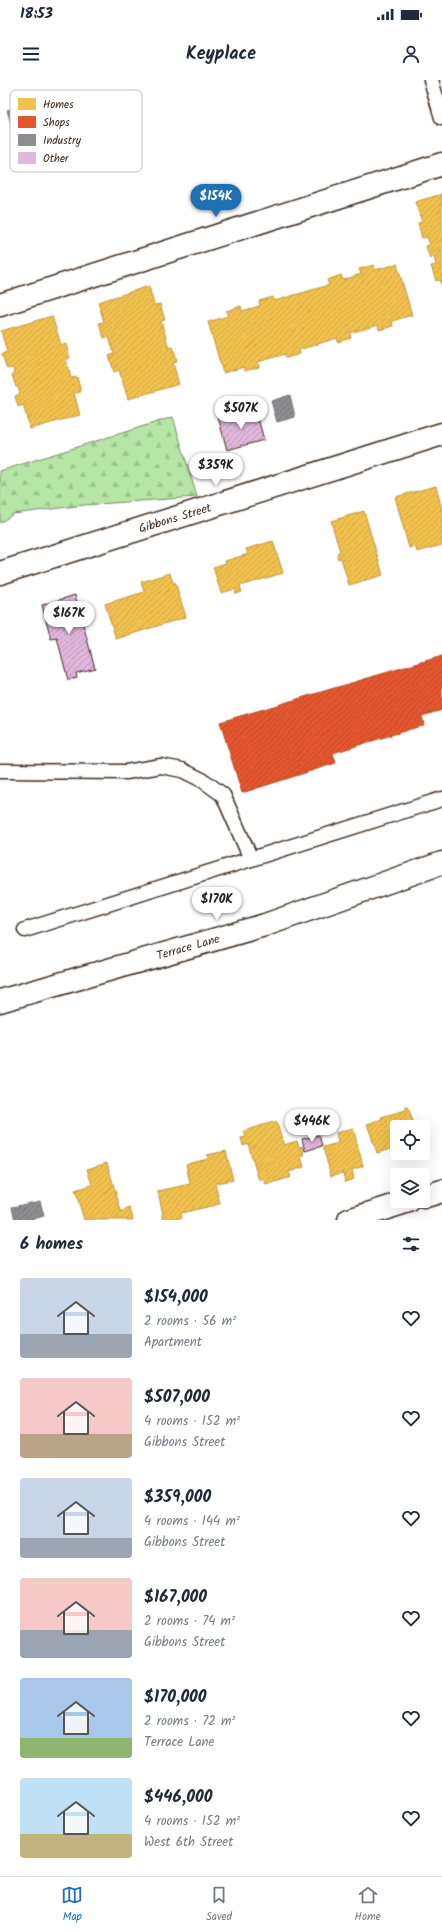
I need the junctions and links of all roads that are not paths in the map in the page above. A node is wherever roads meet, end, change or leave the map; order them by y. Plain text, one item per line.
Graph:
1 (431, 80) edge
2 (442, 118) edge
3 (442, 164) edge
4 (0, 305) edge
5 (442, 434) edge
6 (0, 573) edge
7 (0, 771) edge
8 (442, 799) edge
9 (251, 859) junction
10 (442, 863) edge
11 (25, 930) dead end
12 (0, 1001) edge
13 (442, 1191) edge
14 (430, 1195) edge
15 (390, 1207) edge
16 (349, 1220) edge

1 - 2 lane
3 - 4 street
5 - 6 street, Gibbons Street
7 - 9 lane
8 - 9 lane
9 - 11 lane
10 - 12 street, Terrace Lane
13 - 14 street
15 - 16 street

